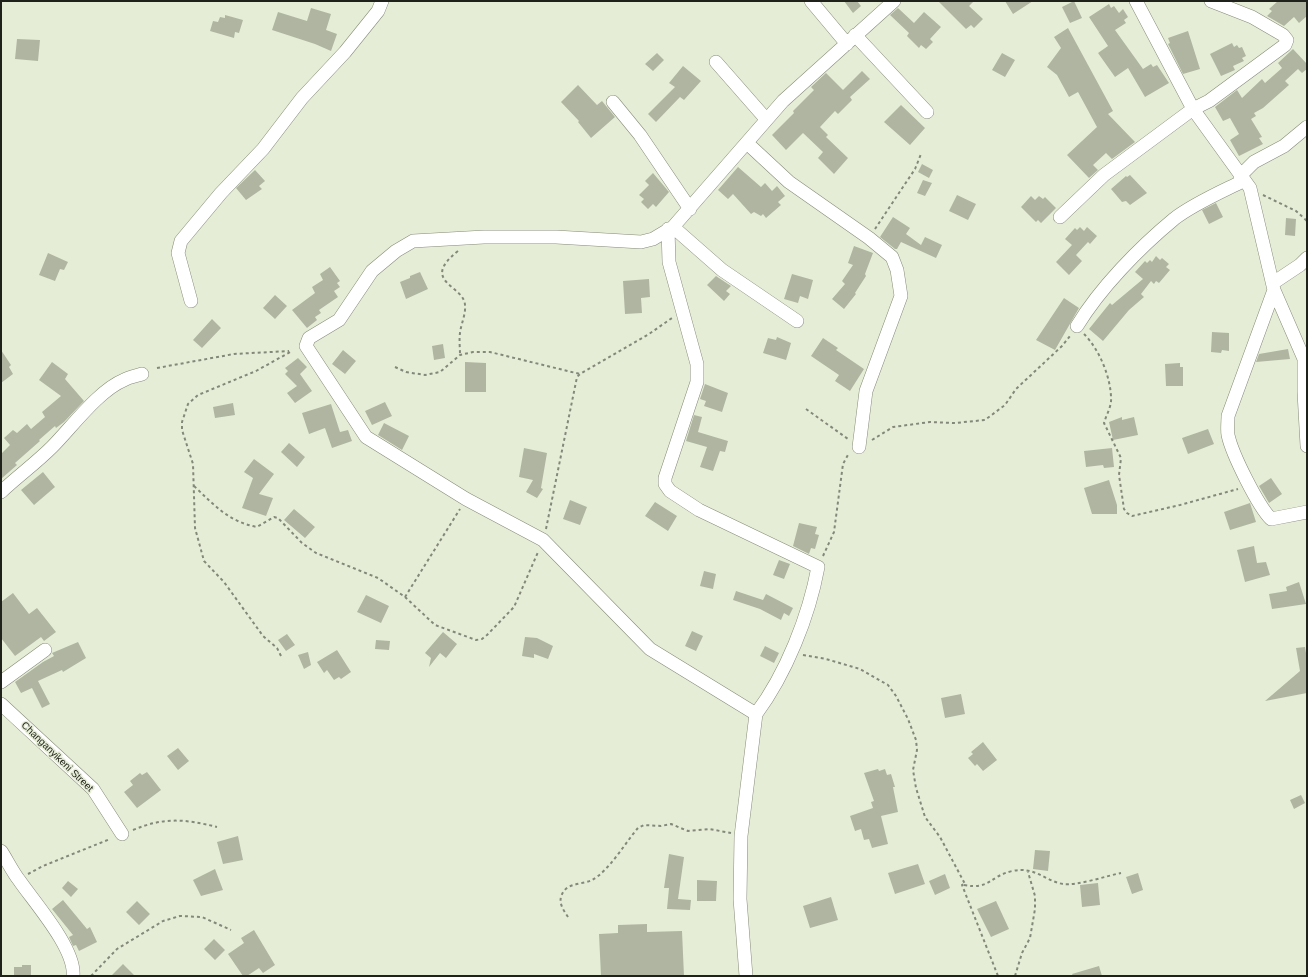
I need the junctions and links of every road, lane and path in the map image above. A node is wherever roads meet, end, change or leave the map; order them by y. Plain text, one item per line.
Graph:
1 (382, 1) edge
2 (811, 1) edge
3 (894, 1) edge
4 (1136, 1) edge
5 (1211, 1) edge
6 (851, 39) junction
7 (716, 62) dead end
8 (612, 102) dead end
9 (1193, 109) junction
10 (927, 112) dead end
11 (766, 120) junction
12 (1307, 127) edge
13 (747, 143) junction
14 (920, 154) dead end
15 (1244, 182) junction
16 (690, 209) junction
17 (1060, 217) dead end
18 (1307, 221) edge
19 (671, 228) junction
20 (869, 238) junction
21 (459, 250) dead end
22 (1307, 258) edge
23 (1273, 286) junction
24 (191, 301) dead end
25 (681, 312) junction
26 (797, 321) dead end
27 (1077, 326) junction
28 (306, 346) junction
29 (292, 351) junction
30 (460, 355) junction
31 (395, 367) dead end
32 (156, 368) dead end
33 (1306, 372) edge
34 (142, 374) dead end
35 (580, 374) junction
36 (806, 409) dead end
37 (1307, 446) edge
38 (859, 447) junction
39 (1250, 484) junction
40 (194, 486) junction
41 (1, 492) edge
42 (466, 499) junction
43 (1307, 512) edge
44 (543, 540) junction
45 (818, 567) junction
46 (405, 597) junction
47 (45, 650) dead end
48 (790, 652) junction
49 (280, 656) dead end
50 (1, 682) edge
51 (1, 704) edge
52 (756, 714) junction
53 (122, 834) dead end
54 (741, 836) junction
55 (1, 851) edge
56 (1028, 871) junction
57 (1121, 873) dead end
58 (962, 885) junction
59 (568, 917) dead end
60 (231, 930) dead end
61 (75, 975) edge
62 (91, 976) edge
63 (746, 976) edge
64 (998, 976) edge
65 (1015, 976) edge

1 - 24 street
2 - 6 street
3 - 6 street
4 - 9 street
5 - 9 street
6 - 10 street
6 - 11 street
7 - 11 street
8 - 16 street
9 - 15 street
9 - 17 street
11 - 13 street
12 - 15 street
13 - 16 street
13 - 20 street
14 - 20 path
15 - 18 path
15 - 23 street
15 - 27 street
16 - 19 street
19 - 25 street
19 - 26 street
19 - 28 street
20 - 38 street
21 - 30 path
22 - 23 street
23 - 33 street
23 - 39 street
25 - 35 path
25 - 45 street
27 - 38 path
27 - 39 path
28 - 29 path
28 - 42 street
29 - 32 path
29 - 40 path
30 - 31 path
30 - 35 path
33 - 37 street
34 - 41 street
35 - 44 path
36 - 38 path
38 - 45 path
39 - 43 street
40 - 46 path
40 - 49 path
42 - 44 street
42 - 46 path
44 - 46 path
44 - 52 street
45 - 48 street
47 - 50 street
48 - 52 street
48 - 58 path
51 - 53 street, Changanyikeni Street
52 - 54 street
54 - 59 path
54 - 63 street
55 - 61 street
56 - 57 path
56 - 58 path
56 - 65 path
58 - 64 path
60 - 62 path

